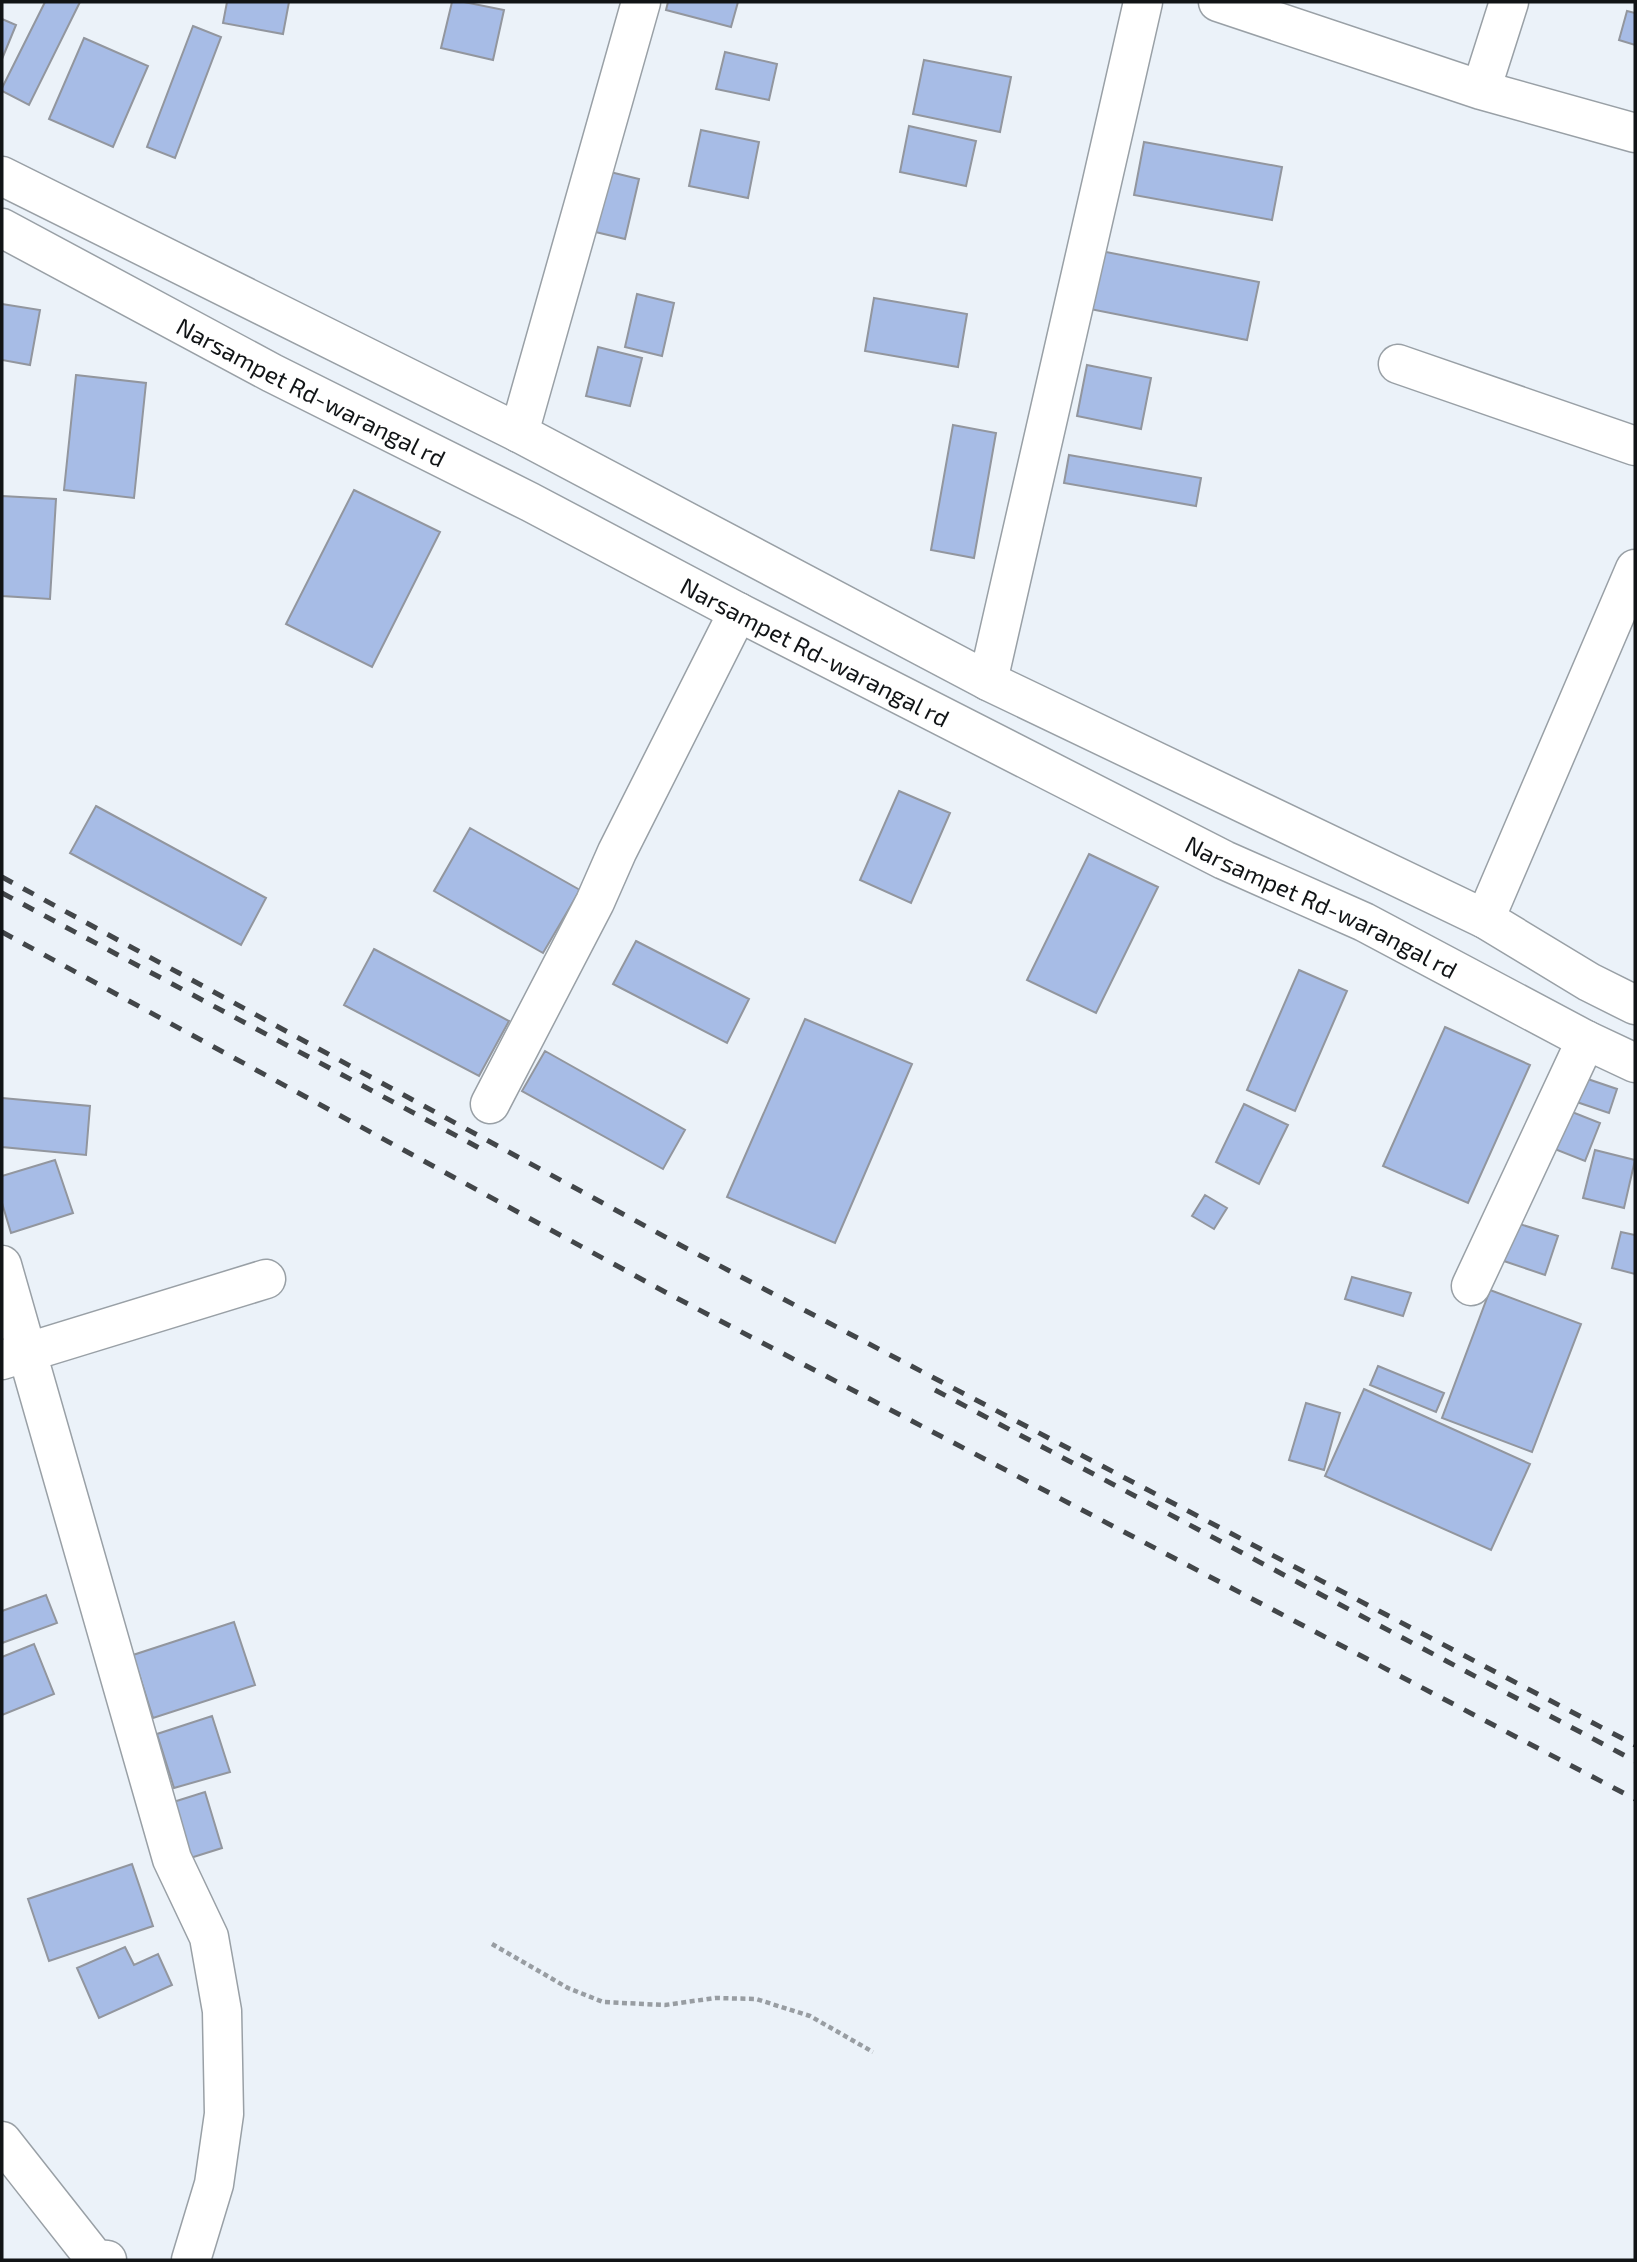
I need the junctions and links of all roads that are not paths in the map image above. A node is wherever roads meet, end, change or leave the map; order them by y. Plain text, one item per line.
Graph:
1 (641, 2) edge
2 (1143, 2) edge
3 (1218, 2) edge
4 (1509, 2) edge
5 (1481, 90) junction
6 (1635, 133) edge
7 (2, 176) edge
8 (2, 228) edge
9 (1398, 364) dead end
10 (519, 433) junction
11 (1635, 446) edge
12 (1635, 569) edge
13 (738, 611) junction
14 (988, 681) junction
15 (1485, 919) junction
16 (1635, 1005) edge
17 (1586, 1040) junction
18 (1635, 1063) edge
19 (490, 1104) dead end
20 (2, 1265) edge
21 (266, 1279) dead end
22 (1471, 1286) dead end
23 (15, 1355) edge
24 (2, 2141) edge
25 (99, 2260) edge
26 (191, 2260) edge

1 - 10 street
2 - 14 street
3 - 5 street
4 - 5 street
5 - 6 street
7 - 10 street
8 - 13 street, Narsampet Rd-warangal rd
9 - 11 street
10 - 14 street
12 - 15 street
13 - 17 street, Narsampet Rd-warangal rd
13 - 19 street
14 - 15 street
15 - 16 street
17 - 18 street, Narsampet Rd-warangal rd
17 - 22 street
20 - 23 street
21 - 23 street
23 - 26 street
24 - 25 street

